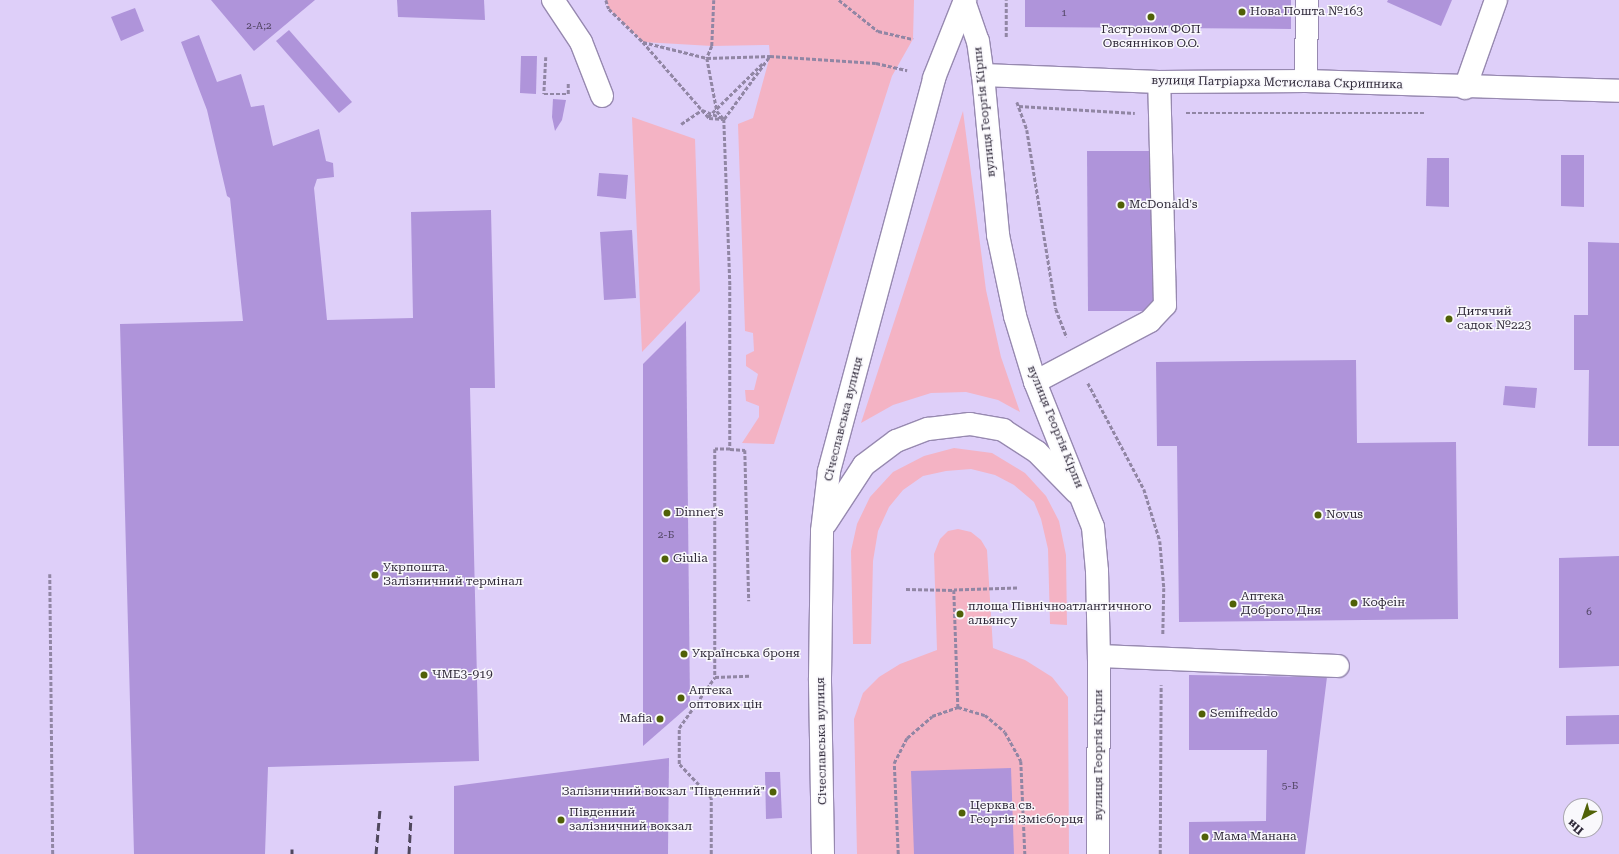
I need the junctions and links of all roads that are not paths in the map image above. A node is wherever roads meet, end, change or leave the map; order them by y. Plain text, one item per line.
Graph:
1 (553, 0) edge
2 (1307, 0) edge
3 (1496, 0) edge
4 (965, 2) edge
5 (983, 75) junction
6 (1306, 81) junction
7 (1159, 82) junction
8 (1465, 88) junction
9 (1619, 91) edge
10 (602, 96) dead end
11 (1035, 382) junction
12 (1084, 500) junction
13 (822, 531) junction
14 (1099, 656) junction
15 (1338, 666) dead end
16 (823, 854) edge
17 (1098, 854) edge

1 - 10 street
2 - 6 street
3 - 8 street
4 - 5 street, вулиця Георгія Кірпи
4 - 13 street, Січеславська вулиця
5 - 7 street, вулиця Патріарха Мстислава Скрипника
5 - 11 street, вулиця Георгія Кірпи
6 - 7 street, вулиця Патріарха Мстислава Скрипника
6 - 8 street, вулиця Патріарха Мстислава Скрипника
7 - 11 street
8 - 9 street, вулиця Патріарха Мстислава Скрипника
11 - 12 street, вулиця Георгія Кірпи
12 - 13 street
12 - 14 street, вулиця Георгія Кірпи
13 - 16 street, Січеславська вулиця
14 - 15 street
14 - 17 street, вулиця Георгія Кірпи

